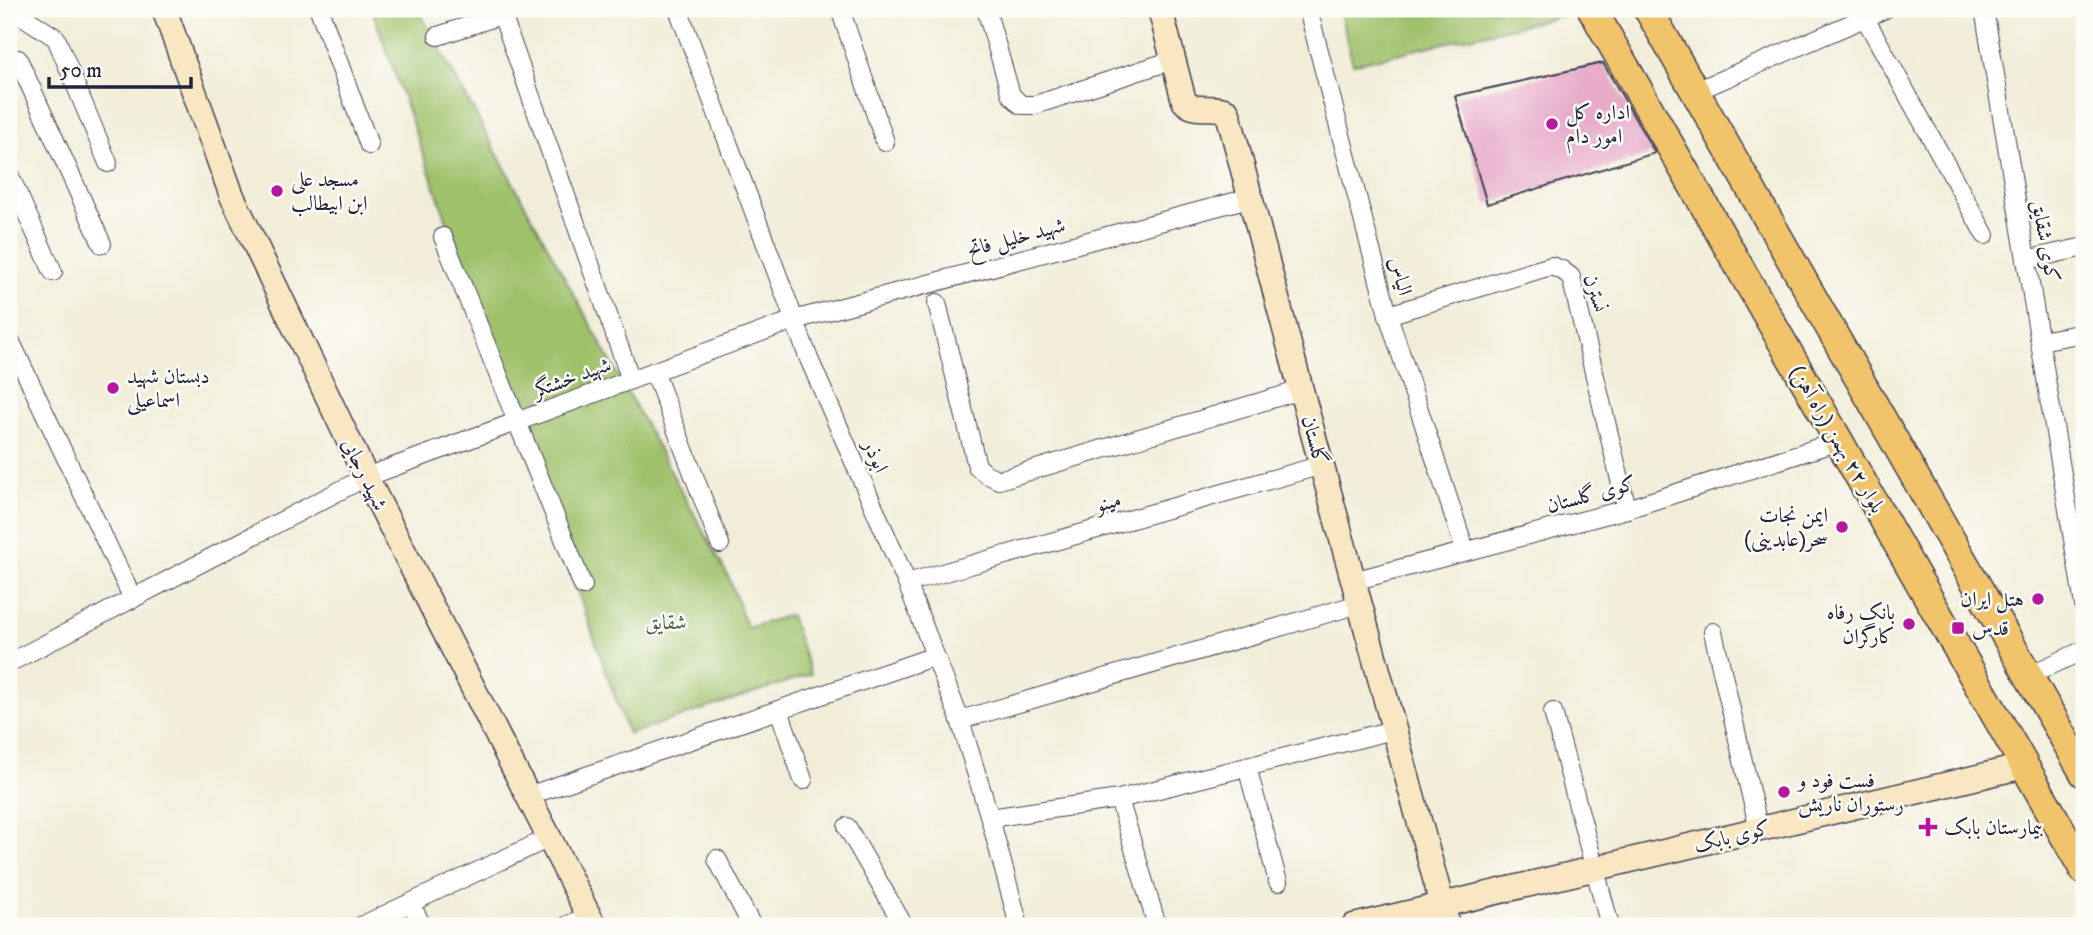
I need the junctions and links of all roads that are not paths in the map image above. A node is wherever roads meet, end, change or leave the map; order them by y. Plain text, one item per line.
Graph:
1 (20, 9) edge
2 (164, 9) edge
3 (319, 9) edge
4 (678, 9) edge
5 (840, 9) edge
6 (986, 9) edge
7 (1160, 9) edge
8 (1308, 9) edge
9 (1592, 9) edge
10 (1648, 9) edge
11 (1885, 9) edge
12 (1984, 9) edge
13 (507, 11) edge
14 (1866, 18) junction
15 (438, 36) dead end
16 (9, 58) edge
17 (1173, 60) junction
18 (1696, 91) junction
19 (885, 142) dead end
20 (369, 145) dead end
21 (108, 163) dead end
22 (9, 174) edge
23 (1250, 198) junction
24 (1985, 236) dead end
25 (443, 237) dead end
26 (102, 244) dead end
27 (2084, 247) edge
28 (2026, 260) junction
29 (53, 272) dead end
30 (937, 303) dead end
31 (1388, 315) junction
32 (794, 320) junction
33 (2084, 333) edge
34 (9, 338) edge
35 (2040, 341) junction
36 (654, 371) junction
37 (631, 380) junction
38 (1301, 390) junction
39 (517, 422) junction
40 (1839, 441) junction
41 (1322, 465) junction
42 (366, 477) junction
43 (1627, 509) junction
44 (720, 544) dead end
45 (1465, 550) junction
46 (907, 583) junction
47 (583, 586) dead end
48 (1356, 593) junction
49 (132, 599) junction
50 (2084, 605) edge
51 (1713, 632) dead end
52 (2084, 650) edge
53 (935, 656) junction
54 (9, 663) edge
55 (2030, 675) junction
56 (779, 710) junction
57 (1553, 712) dead end
58 (960, 720) junction
59 (1393, 730) junction
60 (2024, 766) junction
61 (1247, 767) junction
62 (2084, 773) edge
63 (803, 780) dead end
64 (528, 796) junction
65 (1119, 799) junction
66 (990, 818) junction
67 (847, 827) dead end
68 (1759, 830) junction
69 (549, 838) junction
70 (718, 859) dead end
71 (1593, 870) junction
72 (2084, 870) edge
73 (1278, 882) dead end
74 (1444, 916) edge
75 (1155, 919) dead end
76 (583, 923) edge
77 (361, 926) edge
78 (752, 926) edge
79 (904, 926) edge
80 (1019, 926) edge
81 (1353, 926) edge
82 (1610, 926) edge

1 - 21 street
2 - 42 main road, شهید رجایی
3 - 20 street
4 - 32 street, ابوذر
5 - 19 street
6 - 17 street
7 - 17 main road, گلستان
8 - 31 street, الیاس
9 - 40 main road, بلوار ۲۲ بهمن (راه آهن)
10 - 18 main road
11 - 14 street
12 - 28 street, کوی شقایق
13 - 15 street
13 - 37 street
14 - 18 street
14 - 24 street
16 - 26 street
17 - 23 main road, گلستان
18 - 55 main road
22 - 29 street
23 - 32 street, شهید خلیل فاتح
23 - 38 main road, گلستان
25 - 39 street
27 - 28 street
28 - 35 street, کوی شقایق
30 - 38 street
31 - 43 street, نسترن
31 - 45 street, الیاس
32 - 36 street, شهید خشتگر
32 - 46 street, ابوذر
33 - 35 street
34 - 49 street
35 - 50 street, کوی شقایق
36 - 37 street, شهید خشتگر
36 - 44 street
37 - 39 street, شهید خشتگر
38 - 41 main road, گلستان
39 - 42 street, شهید خشتگر
39 - 47 street
40 - 43 street, کوی گلستان
40 - 60 main road, بلوار ۲۲ بهمن (راه آهن)
41 - 46 street, مینو
41 - 48 main road, گلستان
42 - 49 street, شهید خشتگر
42 - 64 main road, شهید رجایی
43 - 45 street, کوی گلستان
45 - 48 street, کوی گلستان
46 - 53 street, ابوذر
48 - 58 street, کوی گلستان
48 - 59 main road, گلستان
49 - 54 street, شهید خشتگر
51 - 68 street
52 - 55 street
53 - 56 street
53 - 58 street, ابوذر
55 - 62 main road
56 - 63 street
56 - 64 street
57 - 71 street
58 - 66 street, ابوذر
59 - 61 street
59 - 74 main road, گلستان
60 - 68 main road, کوی بابک
60 - 72 main road, بلوار ۲۲ بهمن (راه آهن)
61 - 65 street
61 - 73 street
64 - 69 main road, شهید رجایی
65 - 66 street
65 - 75 street
66 - 80 street, ابوذر
67 - 79 street
68 - 71 main road, کوی بابک
69 - 76 main road, شهید رجایی
69 - 77 street
70 - 78 street
71 - 74 main road, کوی بابک
71 - 82 street
74 - 81 main road, کوی بابک

